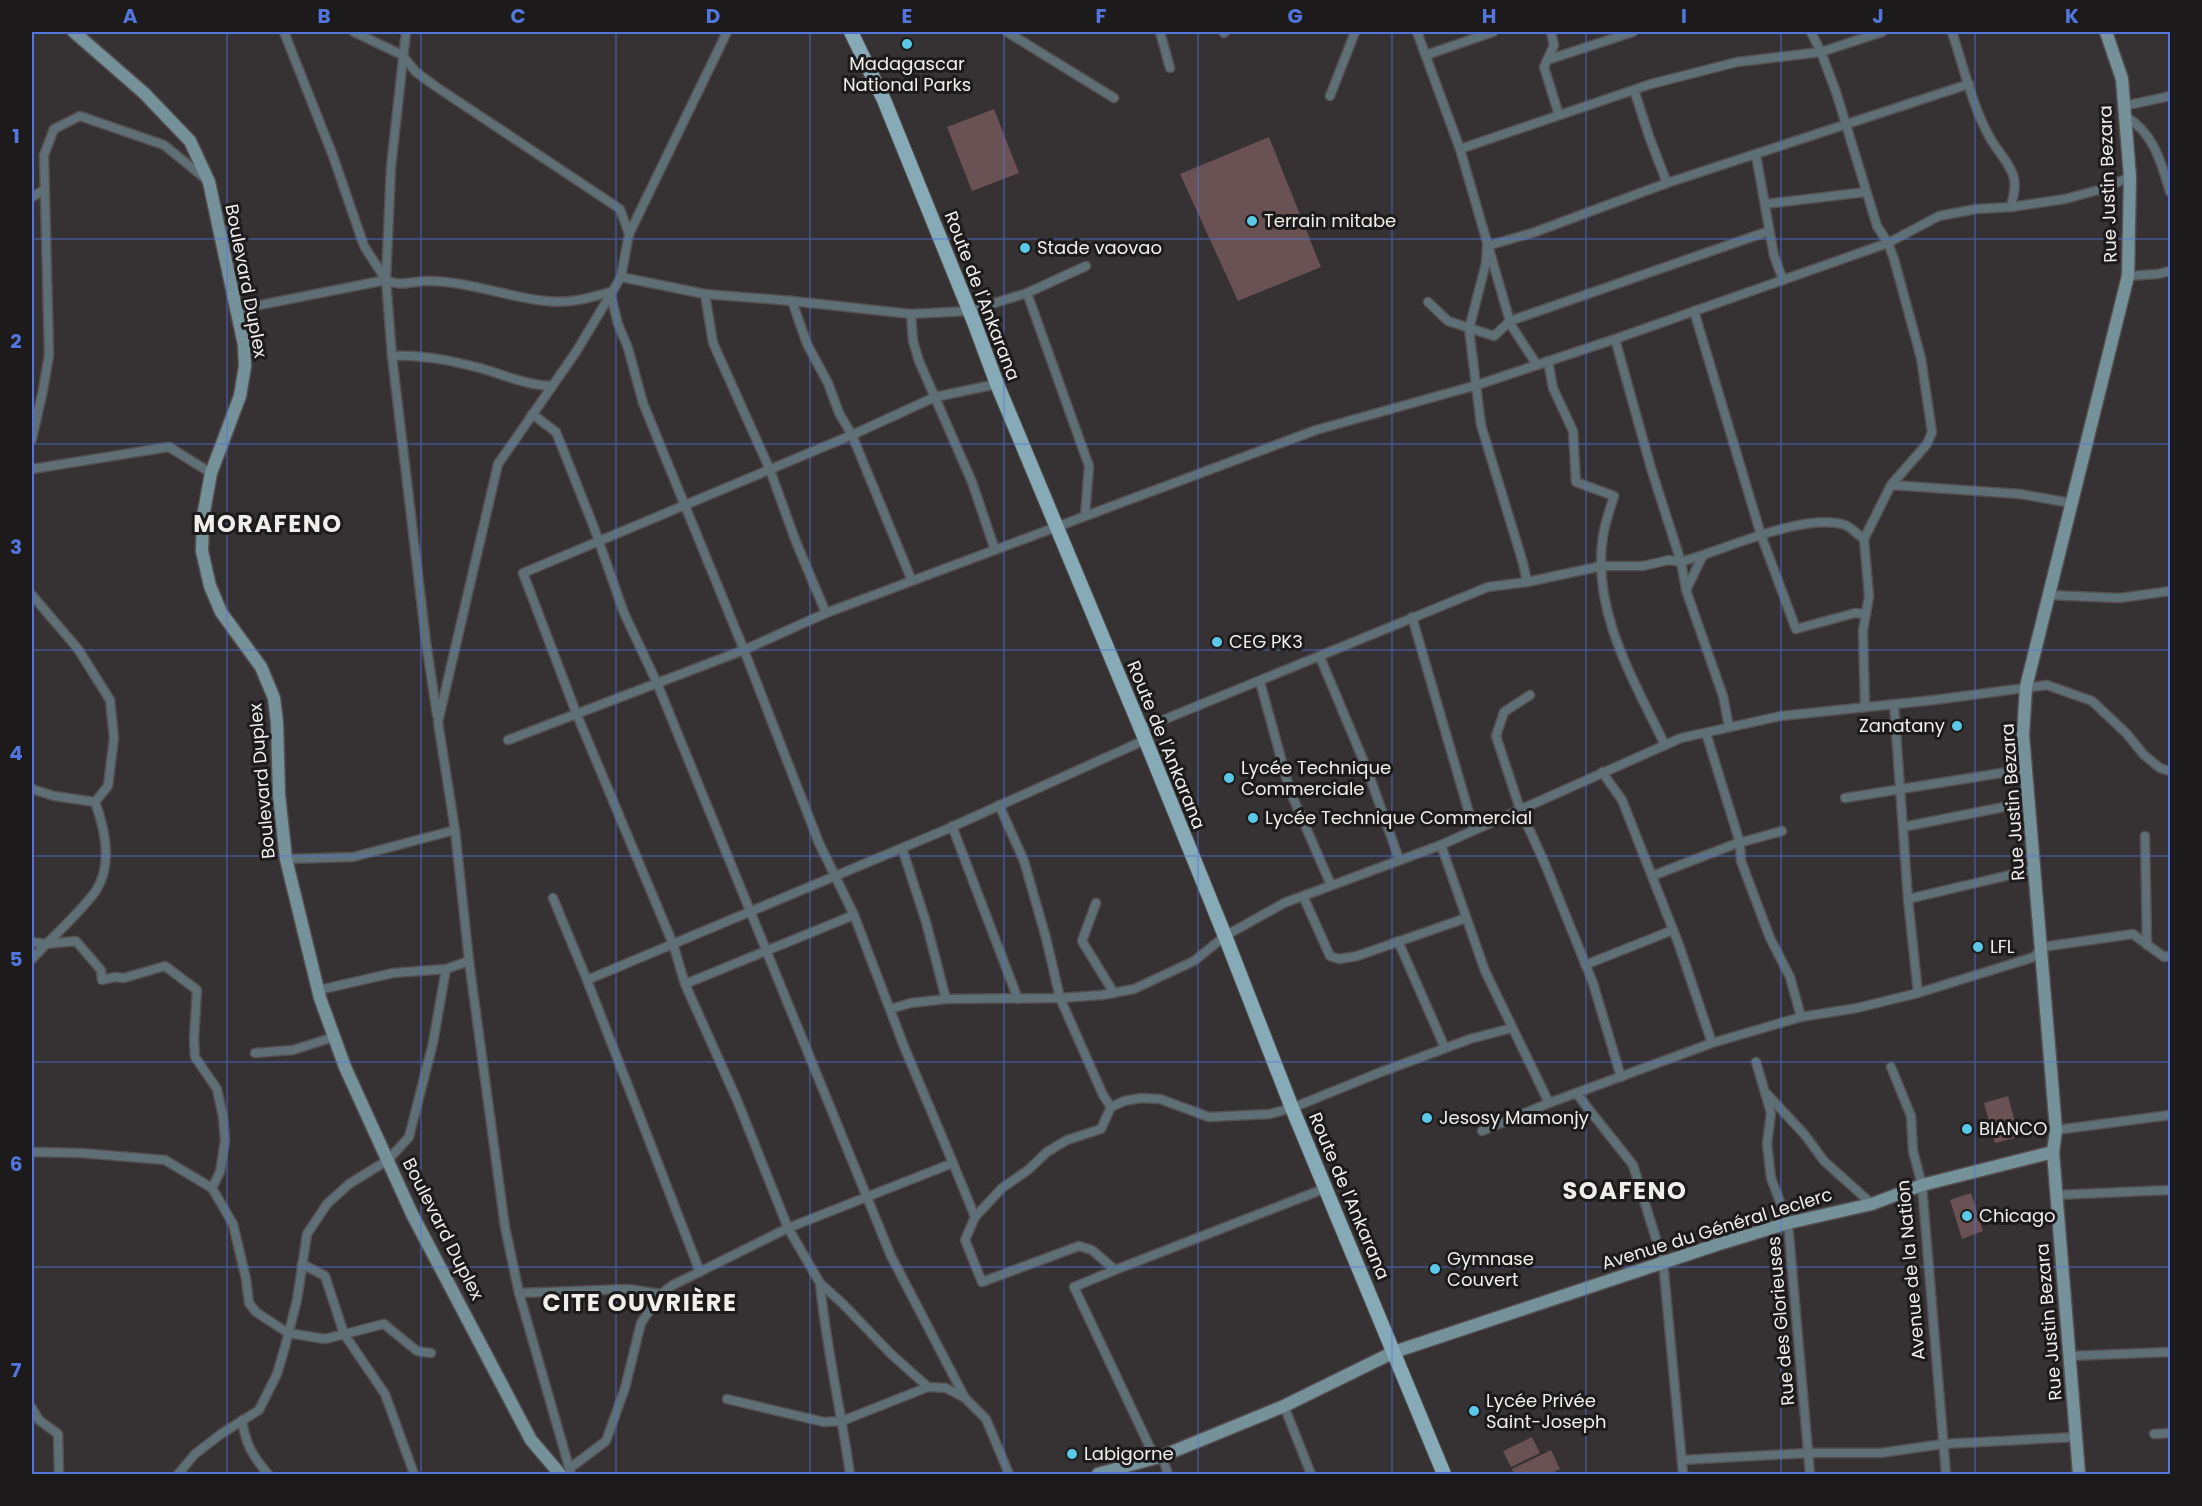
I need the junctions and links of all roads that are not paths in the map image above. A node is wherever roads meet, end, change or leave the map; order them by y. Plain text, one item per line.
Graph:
1 (74, 32) edge
2 (284, 32) edge
3 (354, 32) edge
4 (406, 32) edge
5 (727, 32) edge
6 (851, 32) edge
7 (1007, 32) edge
8 (1160, 32) edge
9 (1355, 32) edge
10 (1417, 32) edge
11 (1493, 32) edge
12 (1551, 32) edge
13 (1633, 32) edge
14 (1811, 32) edge
15 (1882, 32) edge
16 (1952, 32) edge
17 (2106, 32) edge
18 (1821, 52) junction
19 (402, 55) junction
20 (1426, 55) junction
21 (1547, 60) junction
22 (1170, 68) dead end
23 (1969, 84) junction
24 (1634, 90) junction
25 (1330, 96) dead end
26 (2170, 96) edge
27 (1114, 98) dead end
28 (2125, 111) junction
29 (1559, 115) junction
30 (1846, 126) junction
31 (1460, 149) junction
32 (1756, 155) junction
33 (2130, 177) junction
34 (209, 182) junction
35 (1667, 183) junction
36 (44, 190) junction
37 (2170, 190) edge
38 (1866, 192) junction
39 (32, 197) edge
40 (1765, 204) junction
41 (2011, 207) junction
42 (1769, 231) junction
43 (629, 234) junction
44 (1888, 243) junction
45 (1487, 246) junction
46 (1086, 266) dead end
47 (2170, 271) edge
48 (2128, 276) junction
49 (621, 277) junction
50 (386, 280) junction
51 (1783, 280) junction
52 (610, 292) junction
53 (1027, 293) junction
54 (705, 294) junction
55 (792, 301) junction
56 (1428, 302) dead end
57 (235, 310) junction
58 (969, 310) junction
59 (1694, 311) junction
60 (911, 314) junction
61 (1510, 321) junction
62 (1469, 329) junction
63 (1615, 339) junction
64 (392, 356) junction
65 (1548, 361) junction
66 (1537, 365) junction
67 (997, 384) junction
68 (1477, 385) junction
69 (552, 386) junction
70 (935, 397) junction
71 (532, 414) junction
72 (852, 435) junction
73 (32, 439) edge
74 (32, 469) edge
75 (770, 470) junction
76 (211, 474) junction
77 (1891, 485) junction
78 (2071, 503) junction
79 (684, 504) junction
80 (1084, 516) junction
81 (1055, 527) junction
82 (1761, 535) junction
83 (1864, 539) junction
84 (598, 540) junction
85 (995, 550) junction
86 (1703, 555) junction
87 (1681, 562) junction
88 (1602, 566) junction
89 (912, 581) junction
90 (1527, 582) junction
91 (1686, 590) junction
92 (2170, 591) edge
93 (32, 595) edge
94 (2048, 595) junction
95 (826, 613) junction
96 (1866, 614) junction
97 (1412, 618) junction
98 (744, 650) junction
99 (1320, 657) junction
100 (1260, 681) junction
101 (657, 683) junction
102 (2026, 687) junction
103 (1530, 695) dead end
104 (1894, 704) junction
105 (1865, 707) junction
106 (577, 715) junction
107 (438, 722) junction
108 (1730, 727) junction
109 (1706, 733) junction
110 (1143, 734) junction
111 (508, 740) dead end
112 (1665, 745) junction
113 (2026, 769) junction
114 (2170, 771) edge
115 (1602, 772) junction
116 (32, 789) edge
117 (1900, 789) junction
118 (1845, 798) dead end
119 (95, 802) junction
120 (2029, 802) junction
121 (999, 805) junction
122 (1520, 809) junction
123 (952, 826) junction
124 (1903, 827) junction
125 (455, 830) junction
126 (1474, 830) junction
127 (1782, 831) dead end
128 (2145, 836) dead end
129 (1740, 843) junction
130 (1441, 844) junction
131 (902, 848) junction
132 (286, 859) junction
133 (1399, 859) junction
134 (2035, 869) junction
135 (834, 875) junction
136 (1652, 876) junction
137 (1331, 885) junction
138 (1303, 896) junction
139 (553, 898) dead end
140 (1908, 899) junction
141 (1095, 903) dead end
142 (750, 911) junction
143 (854, 915) junction
144 (1466, 918) junction
145 (1673, 930) junction
146 (1225, 936) junction
147 (1398, 941) junction
148 (32, 942) edge
149 (46, 944) junction
150 (673, 944) junction
151 (2147, 945) junction
152 (2042, 947) junction
153 (767, 950) junction
154 (2170, 956) edge
155 (32, 959) edge
156 (469, 961) junction
157 (1585, 965) junction
158 (446, 969) junction
159 (587, 980) junction
160 (685, 984) junction
161 (319, 990) junction
162 (1114, 993) junction
163 (1918, 993) junction
164 (1060, 998) junction
165 (946, 999) junction
166 (1018, 999) junction
167 (890, 1009) junction
168 (1801, 1017) junction
169 (1512, 1028) junction
170 (334, 1037) junction
171 (1712, 1043) junction
172 (1445, 1048) junction
173 (255, 1053) dead end
174 (1756, 1062) dead end
175 (1892, 1067) dead end
176 (1621, 1077) junction
177 (1766, 1092) junction
178 (1576, 1093) junction
179 (1549, 1103) junction
180 (1111, 1107) junction
181 (1292, 1108) junction
182 (2170, 1115) edge
183 (2056, 1130) junction
184 (1482, 1131) dead end
185 (32, 1152) edge
186 (2053, 1152) junction
187 (388, 1160) junction
188 (953, 1163) junction
189 (1923, 1185) junction
190 (212, 1188) junction
191 (1326, 1188) junction
192 (2170, 1190) edge
193 (2056, 1195) junction
194 (867, 1198) junction
195 (1872, 1204) junction
196 (975, 1217) junction
197 (1788, 1223) junction
198 (788, 1228) junction
199 (1664, 1261) junction
200 (302, 1264) junction
201 (1116, 1270) junction
202 (700, 1272) junction
203 (819, 1283) junction
204 (519, 1293) junction
205 (661, 1294) junction
206 (288, 1333) junction
207 (344, 1334) junction
208 (1394, 1352) junction
209 (2170, 1352) edge
210 (431, 1353) dead end
211 (2069, 1356) junction
212 (928, 1387) junction
213 (965, 1398) junction
214 (727, 1399) dead end
215 (1284, 1406) junction
216 (32, 1408) edge
217 (242, 1420) junction
218 (842, 1421) junction
219 (2170, 1433) edge
220 (2154, 1434) dead end
221 (2076, 1437) junction
222 (1943, 1444) junction
223 (1809, 1453) junction
224 (1159, 1457) junction
225 (1682, 1460) junction
226 (567, 1472) edge
227 (59, 1474) edge
228 (177, 1474) edge
229 (268, 1474) edge
230 (414, 1474) edge
231 (850, 1474) edge
232 (1009, 1474) edge
233 (1098, 1474) edge
234 (1168, 1474) edge
235 (1311, 1474) edge
236 (1444, 1474) edge
237 (1683, 1474) edge
238 (1810, 1474) edge
239 (1946, 1474) edge
240 (2079, 1474) edge

1 - 34 street, Boulevard Duplex
2 - 50 street
3 - 19 street
4 - 19 street
5 - 43 street
6 - 58 main road, Route de l'Ankarana
7 - 27 street
8 - 22 street
9 - 25 street
10 - 20 street
11 - 20 street
12 - 21 street
13 - 21 street
14 - 18 street
15 - 18 street
16 - 23 street
17 - 28 street, Rue Justin Bezara
18 - 24 street
18 - 30 street
19 - 43 street
19 - 50 street
20 - 31 street
21 - 29 street
23 - 30 street
23 - 41 street
24 - 29 street
24 - 35 street
26 - 28 street
28 - 33 street, Rue Justin Bezara
28 - 37 street
29 - 31 street
30 - 32 street
30 - 38 street
31 - 45 street
32 - 35 street
32 - 40 street
33 - 41 street
33 - 48 street, Rue Justin Bezara
34 - 36 street
34 - 57 street, Boulevard Duplex
35 - 45 street
36 - 39 street
36 - 73 street
38 - 40 street
38 - 44 street
40 - 42 street
41 - 44 street
42 - 51 street
42 - 61 street
43 - 49 street
44 - 51 street
44 - 77 street
45 - 61 street
45 - 62 street
46 - 53 street
47 - 48 street
48 - 78 street, Rue Justin Bezara
49 - 52 street
49 - 54 street
50 - 52 street
50 - 57 street
50 - 64 street
51 - 59 street
52 - 69 street
52 - 79 street
53 - 58 street
53 - 80 street
54 - 55 street
54 - 75 street
55 - 60 street
55 - 72 street
56 - 62 street
57 - 76 street, Boulevard Duplex
58 - 60 street
58 - 67 main road, Route de l'Ankarana
59 - 63 street
59 - 82 street
60 - 70 street
61 - 62 street
61 - 66 street
62 - 68 street
63 - 65 street
63 - 87 street
64 - 69 street
64 - 107 street
65 - 66 street
65 - 88 street
66 - 68 street
67 - 70 street
67 - 81 main road, Route de l'Ankarana
68 - 80 street
68 - 90 street
69 - 71 street
70 - 72 street
70 - 85 street
71 - 84 street
71 - 107 street
72 - 75 street
72 - 89 street
74 - 76 street
75 - 79 street
75 - 95 street
76 - 132 street, Boulevard Duplex
77 - 78 street
77 - 83 street
78 - 94 street, Rue Justin Bezara
79 - 84 street
79 - 98 street
80 - 81 street
81 - 85 street
81 - 110 main road, Route de l'Ankarana
82 - 83 street
82 - 86 street
82 - 96 street
83 - 96 street
84 - 101 street
84 - 106 street
85 - 89 street
86 - 87 street
86 - 91 street
87 - 88 street
87 - 91 street
88 - 90 street
88 - 112 street
89 - 95 street
90 - 97 street
91 - 108 street
92 - 94 street
93 - 119 street
94 - 102 street, Rue Justin Bezara
95 - 98 street
96 - 105 street
97 - 99 street
97 - 126 street
98 - 101 street
98 - 135 street
99 - 100 street
99 - 133 street
100 - 110 street
100 - 137 street
101 - 106 street
101 - 142 street
102 - 104 street
102 - 113 street, Rue Justin Bezara
102 - 114 street
103 - 122 street
104 - 105 street
104 - 117 street
105 - 108 street
106 - 111 street
106 - 150 street
107 - 125 street
108 - 109 street
109 - 112 street
109 - 129 street
110 - 121 street
110 - 146 main road, Route de l'Ankarana
112 - 115 street
113 - 117 street
113 - 120 street, Rue Justin Bezara
115 - 122 street
115 - 136 street
116 - 119 street
117 - 118 street
117 - 124 street
119 - 149 street
120 - 124 street
120 - 134 street, Rue Justin Bezara
121 - 123 street
121 - 164 street
122 - 126 street
122 - 157 street
123 - 131 street
123 - 166 street
124 - 140 street
125 - 132 street
125 - 156 street
126 - 130 street
127 - 129 street
128 - 151 street
129 - 136 street
129 - 168 street
130 - 133 street
130 - 144 street
131 - 135 street
131 - 165 street
132 - 161 street, Boulevard Duplex
133 - 137 street
134 - 140 street
134 - 152 street, Rue Justin Bezara
135 - 142 street
135 - 143 street
136 - 145 street
137 - 138 street
138 - 146 street
138 - 147 street
139 - 159 street
140 - 163 street
141 - 162 street
142 - 150 street
142 - 153 street
143 - 153 street
143 - 167 street
144 - 147 street
144 - 169 street
145 - 157 street
145 - 171 street
146 - 162 street
146 - 181 main road, Route de l'Ankarana
147 - 172 street
148 - 149 street
149 - 155 street
149 - 190 street
150 - 159 street
150 - 160 street
151 - 152 street
151 - 154 street
152 - 163 street
152 - 183 street, Rue Justin Bezara
153 - 160 street
153 - 194 street
156 - 158 street
156 - 204 street
157 - 176 street
158 - 161 street
158 - 187 street
159 - 202 street
160 - 198 street
161 - 170 street, Boulevard Duplex
162 - 164 street
163 - 168 street
164 - 166 street
164 - 180 street
165 - 166 street
165 - 167 street
167 - 188 street
168 - 171 street
169 - 172 street
169 - 179 street
170 - 173 street
170 - 187 street, Boulevard Duplex
171 - 176 street
172 - 181 street
174 - 177 street, Rue des Glorieuses
175 - 189 street, Avenue de la Nation
176 - 178 street
177 - 195 street
177 - 197 street, Rue des Glorieuses
178 - 179 street
178 - 199 street
179 - 184 street
180 - 181 street
180 - 196 street
181 - 191 main road, Route de l'Ankarana
182 - 183 street
183 - 186 street, Rue Justin Bezara
185 - 190 street
186 - 189 street, Avenue du Général Leclerc
186 - 193 street, Rue Justin Bezara
187 - 200 street
187 - 226 street, Boulevard Duplex
188 - 194 street
188 - 196 street
189 - 195 street, Avenue du Général Leclerc
189 - 222 street, Avenue de la Nation
190 - 206 street
191 - 201 street
191 - 208 main road, Route de l'Ankarana
192 - 193 street
193 - 211 street, Rue Justin Bezara
194 - 198 street
194 - 213 street
195 - 197 street, Avenue du Général Leclerc
196 - 201 street
197 - 199 street, Avenue du Général Leclerc
197 - 223 street, Rue des Glorieuses
198 - 202 street
198 - 203 street
199 - 208 street, Avenue du Général Leclerc
199 - 225 street
200 - 206 street
200 - 207 street
201 - 224 street
202 - 205 street
203 - 212 street
203 - 218 street
204 - 205 street
204 - 226 street
205 - 226 street
206 - 207 street
206 - 217 street
207 - 210 street
207 - 230 street
208 - 215 street, Avenue du Général Leclerc
208 - 236 main road, Route de l'Ankarana
209 - 211 street
211 - 221 street, Rue Justin Bezara
212 - 213 street
212 - 218 street
213 - 232 street
214 - 218 street
215 - 224 street, Avenue du Général Leclerc
215 - 235 street
216 - 227 street
217 - 228 street
217 - 229 street
218 - 231 street
219 - 220 street
221 - 222 street
221 - 240 street, Rue Justin Bezara
222 - 223 street
222 - 239 street, Avenue de la Nation
223 - 225 street
223 - 238 street, Rue des Glorieuses
224 - 233 street, Avenue du Général Leclerc
224 - 234 street
225 - 237 street

